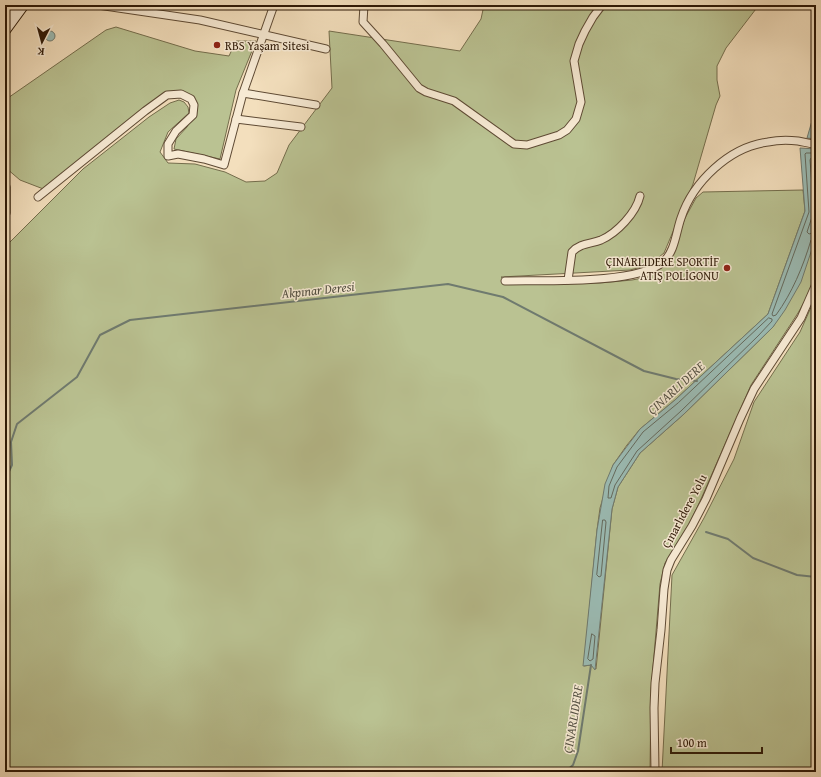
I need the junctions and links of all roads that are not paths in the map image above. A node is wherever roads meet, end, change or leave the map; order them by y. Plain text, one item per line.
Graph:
1 (24, 5) edge
2 (98, 5) edge
3 (274, 5) edge
4 (364, 5) edge
5 (602, 5) edge
6 (10, 11) edge
7 (5, 31) edge
8 (262, 35) junction
9 (326, 49) dead end
10 (243, 93) junction
11 (316, 105) dead end
12 (236, 119) junction
13 (301, 127) dead end
14 (816, 144) edge
15 (5, 187) edge
16 (640, 196) dead end
17 (38, 197) dead end
18 (5, 213) edge
19 (506, 280) dead end
20 (568, 280) junction
21 (816, 284) edge
22 (655, 772) edge

1 - 6 main road
2 - 8 street
3 - 8 street
4 - 5 street
6 - 7 main road
8 - 9 street
8 - 10 street
10 - 11 street
10 - 12 street
12 - 13 street
12 - 17 street
14 - 20 street
15 - 18 main road
16 - 20 street
19 - 20 street
21 - 22 street, Çınarlıdere Yolu

